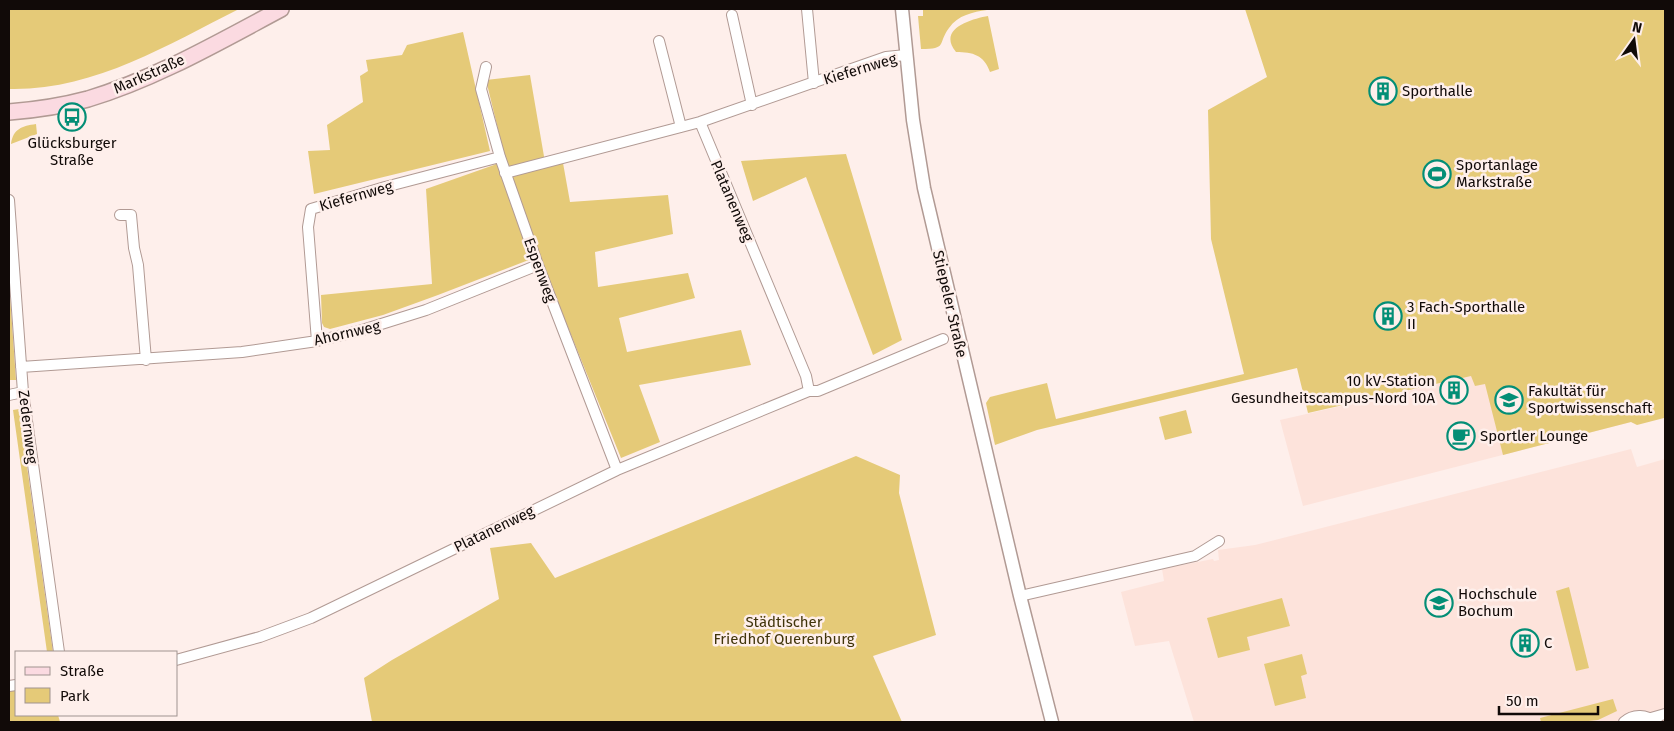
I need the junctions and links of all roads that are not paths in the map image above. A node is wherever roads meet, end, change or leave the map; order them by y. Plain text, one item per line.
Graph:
1 (281, 9) edge
2 (807, 9) edge
3 (902, 9) edge
4 (732, 14) dead end
5 (659, 41) dead end
6 (906, 55) junction
7 (486, 67) dead end
8 (814, 83) junction
9 (752, 104) junction
10 (9, 112) edge
11 (700, 122) junction
12 (681, 127) junction
13 (500, 157) junction
14 (506, 173) junction
15 (9, 200) edge
16 (9, 215) edge
17 (120, 215) dead end
18 (538, 266) junction
19 (943, 339) dead end
20 (317, 341) junction
21 (146, 360) junction
22 (21, 367) junction
23 (809, 391) junction
24 (23, 392) junction
25 (9, 395) edge
26 (618, 470) junction
27 (1220, 541) dead end
28 (1020, 596) junction
29 (59, 651) edge
30 (178, 659) edge
31 (1665, 714) edge
32 (1654, 720) edge
33 (1052, 722) edge
34 (1624, 722) edge

1 - 10 main road, Markstraße
2 - 8 street, Kiefernweg
3 - 6 street, Stiepeler Straße
4 - 9 street
5 - 12 street
6 - 8 street, Kiefernweg
6 - 28 street, Stiepeler Straße
7 - 13 street, Espenweg
8 - 9 street, Kiefernweg
9 - 11 street, Kiefernweg
11 - 12 street, Kiefernweg
11 - 23 street, Platanenweg
12 - 14 street, Kiefernweg
13 - 14 street, Espenweg
13 - 20 street, Kiefernweg
14 - 18 street, Espenweg
15 - 16 street, Zedernweg
16 - 22 street, Zedernweg
17 - 21 street
18 - 20 street, Ahornweg
18 - 26 street, Espenweg
19 - 23 street, Platanenweg
20 - 21 street, Ahornweg
21 - 22 street, Ahornweg
22 - 24 street, Zedernweg
23 - 26 street, Platanenweg
24 - 25 street
24 - 29 street, Zedernweg
26 - 30 street, Platanenweg
27 - 28 street
28 - 33 street, Stiepeler Straße
31 - 32 street
32 - 34 street

